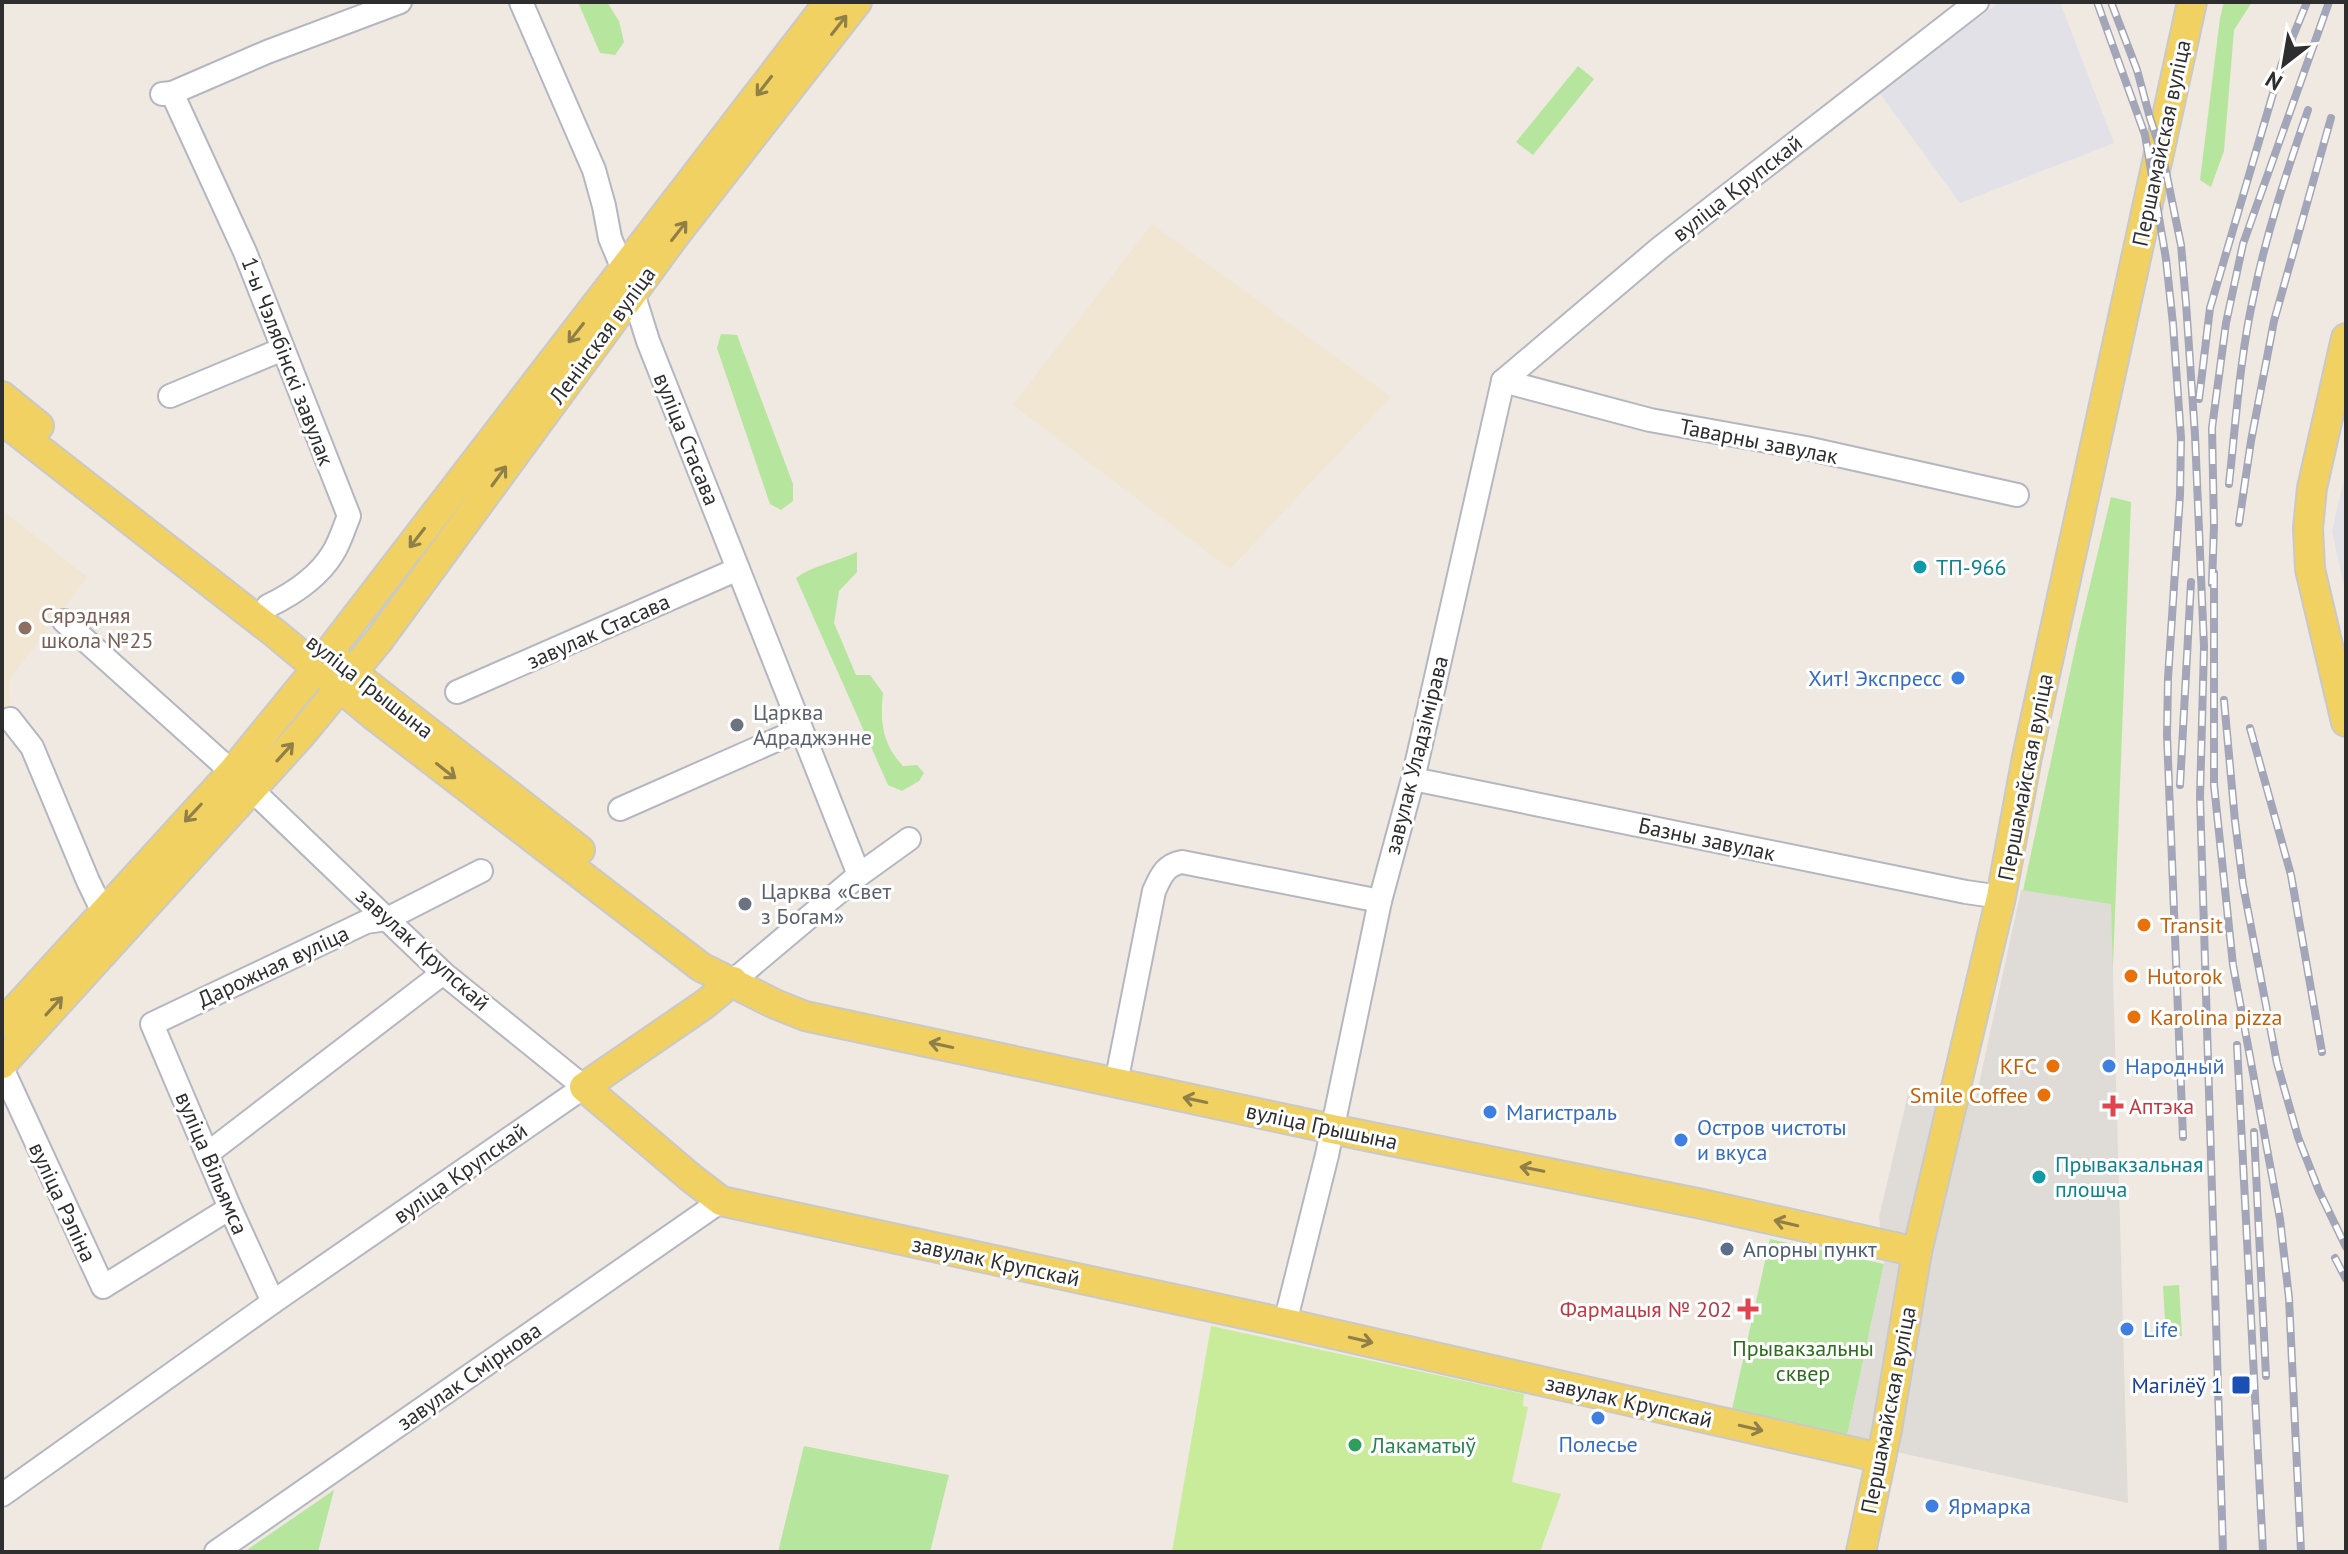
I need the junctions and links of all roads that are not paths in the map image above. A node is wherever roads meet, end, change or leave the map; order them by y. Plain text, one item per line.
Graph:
1 (400, 2) edge
2 (521, 2) edge
3 (829, 2) edge
4 (857, 2) edge
5 (1977, 2) edge
6 (2192, 2) edge
7 (628, 282) junction
8 (2346, 338) edge
9 (283, 349) junction
10 (1503, 381) junction
11 (2, 396) edge
12 (170, 396) dead end
13 (2, 420) edge
14 (2017, 495) dead end
15 (738, 569) junction
16 (268, 606) junction
17 (64, 621) dead end
18 (322, 661) junction
19 (346, 680) junction
20 (457, 692) dead end
21 (10, 719) dead end
22 (2346, 722) edge
23 (801, 729) junction
24 (1413, 779) junction
25 (241, 780) junction
26 (620, 809) dead end
27 (909, 839) dead end
28 (481, 871) dead end
29 (859, 875) junction
30 (2001, 897) junction
31 (1380, 901) junction
32 (103, 912) junction
33 (387, 919) junction
34 (443, 973) junction
35 (733, 981) junction
36 (2, 1024) edge
37 (152, 1024) joint
38 (2, 1066) edge
39 (1116, 1083) junction
40 (584, 1087) junction
41 (1332, 1129) junction
42 (207, 1154) junction
43 (721, 1201) junction
44 (230, 1208) junction
45 (1917, 1252) junction
46 (273, 1302) junction
47 (1285, 1323) junction
48 (1881, 1458) junction
49 (2, 1495) edge
50 (216, 1552) edge
51 (1861, 1552) edge

1 - 9 street, 1-ы Чэлябінскі завулак
2 - 7 street, вуліца Стасава
3 -> 7 main road, Ленінская вуліца
7 -> 4 main road, Ленінская вуліца
5 - 10 street, вуліца Крупскай
6 - 30 main road, Першамайская вуліца
7 - 15 street, вуліца Стасава
7 -> 18 main road, Ленінская вуліца
19 -> 7 main road, Ленінская вуліца
8 - 22 main road
9 - 12 street
9 - 16 street, 1-ы Чэлябінскі завулак
10 - 14 street, Таварны завулак
10 - 24 street, завулак Уладзімірава
11 - 16 main road, вуліца Грышына
13 - 18 main road, вуліца Грышына
15 - 20 street, завулак Стасава
15 - 23 street, вуліца Стасава
16 - 18 main road, вуліца Грышына
17 - 25 street, завулак Крупскай
18 - 19 main road, вуліца Грышына
18 - 25 main road
25 -> 19 main road
19 - 35 main road, вуліца Грышына
21 - 32 street
23 - 26 street
23 - 29 street, вуліца Стасава
24 - 30 street, Базны завулак
24 - 31 street, завулак Уладзімірава
25 -> 32 main road
25 - 33 street, завулак Крупскай
38 -> 25 main road
27 - 29 street, вуліца Крупскай
28 - 33 street, Дарожная вуліца
29 - 35 street, вуліца Крупскай
30 - 45 main road, Першамайская вуліца
31 - 39 street
31 - 41 street, завулак Уладзімірава
32 - 36 main road
33 - 34 street, завулак Крупскай
33 - 37 street, Дарожная вуліца
34 - 40 street, завулак Крупскай
34 - 42 street
39 -> 35 main road, вуліца Грышына
35 - 40 main road, вуліца Крупскай
37 - 42 street, вуліца Вільямса
38 - 44 street, вуліца Рэпіна
41 -> 39 main road, вуліца Грышына
40 - 43 main road, завулак Крупскай
40 - 46 street, вуліца Крупскай
45 -> 41 main road, вуліца Грышына
41 - 47 street, завулак Уладзімірава
42 - 44 street, вуліца Вільямса
43 - 47 main road, завулак Крупскай
43 - 50 street, завулак Смірнова
44 - 46 street, вуліца Вільямса
45 - 48 main road, Першамайская вуліца
46 - 49 street, вуліца Крупскай
47 -> 48 main road, завулак Крупскай
48 - 51 main road, Першамайская вуліца

